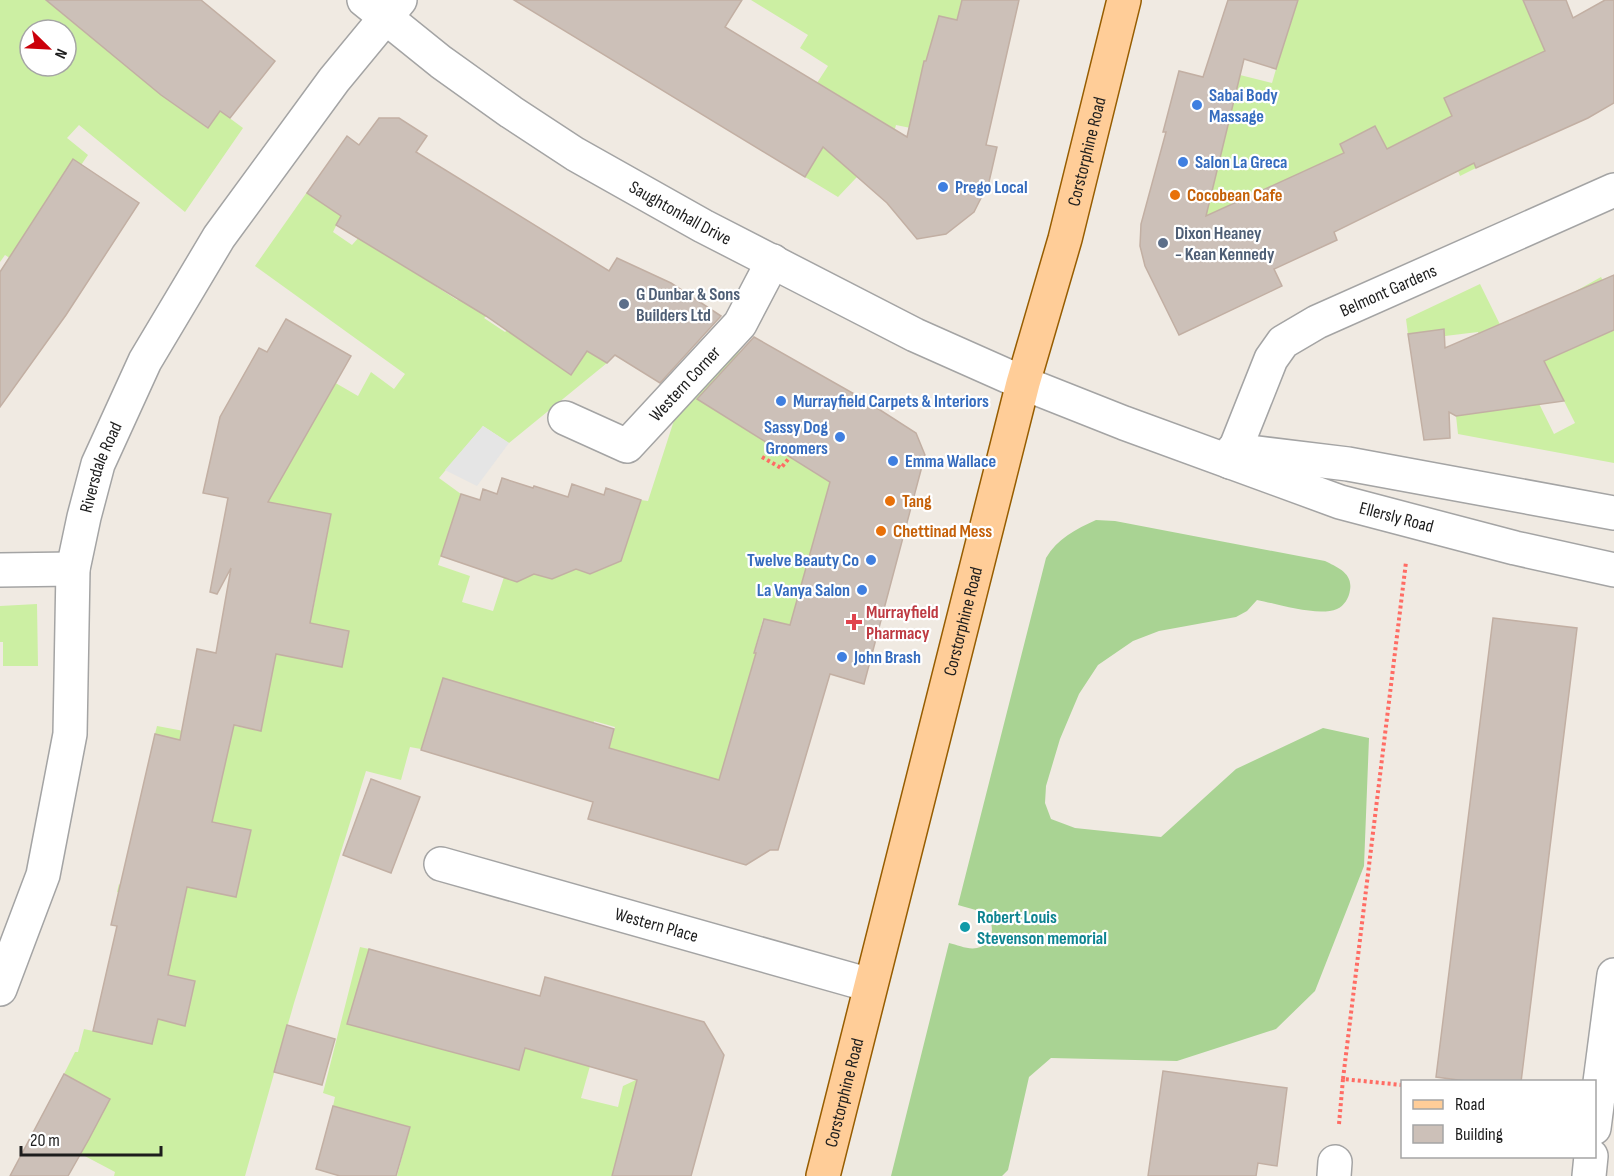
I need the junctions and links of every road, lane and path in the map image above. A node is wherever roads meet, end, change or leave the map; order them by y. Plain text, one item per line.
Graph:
1 (1124, 0) edge
2 (383, 6) edge
3 (1614, 190) edge
4 (772, 261) junction
5 (1023, 383) junction
6 (565, 418) dead end
7 (1233, 456) junction
8 (762, 457) dead end
9 (790, 457) dead end
10 (1614, 513) edge
11 (1414, 522) junction
12 (73, 569) junction
13 (0, 570) edge
14 (1614, 570) edge
15 (441, 864) dead end
16 (1614, 975) edge
17 (870, 985) junction
18 (0, 989) edge
19 (1343, 1079) junction
20 (1401, 1085) edge
21 (1596, 1113) edge
22 (1591, 1158) edge
23 (1335, 1169) edge
24 (823, 1176) edge
25 (1589, 1176) edge

1 - 5 main road, Corstorphine Road
2 - 4 street, Saughtonhall Drive
2 - 12 street, Riversdale Road
3 - 7 street, Belmont Gardens
4 - 5 street, Saughtonhall Drive
4 - 6 street, Western Corner
5 - 7 street, Ellersly Road
5 - 17 main road, Corstorphine Road
7 - 10 street, Ellersly Road
7 - 11 street, Ellersly Road
8 - 9 path
11 - 14 street, Ellersly Road
11 - 19 path
12 - 13 street
12 - 18 street, Riversdale Road
15 - 17 street, Western Place
16 - 21 street
17 - 24 main road, Corstorphine Road
19 - 20 path
19 - 23 path
22 - 25 street

